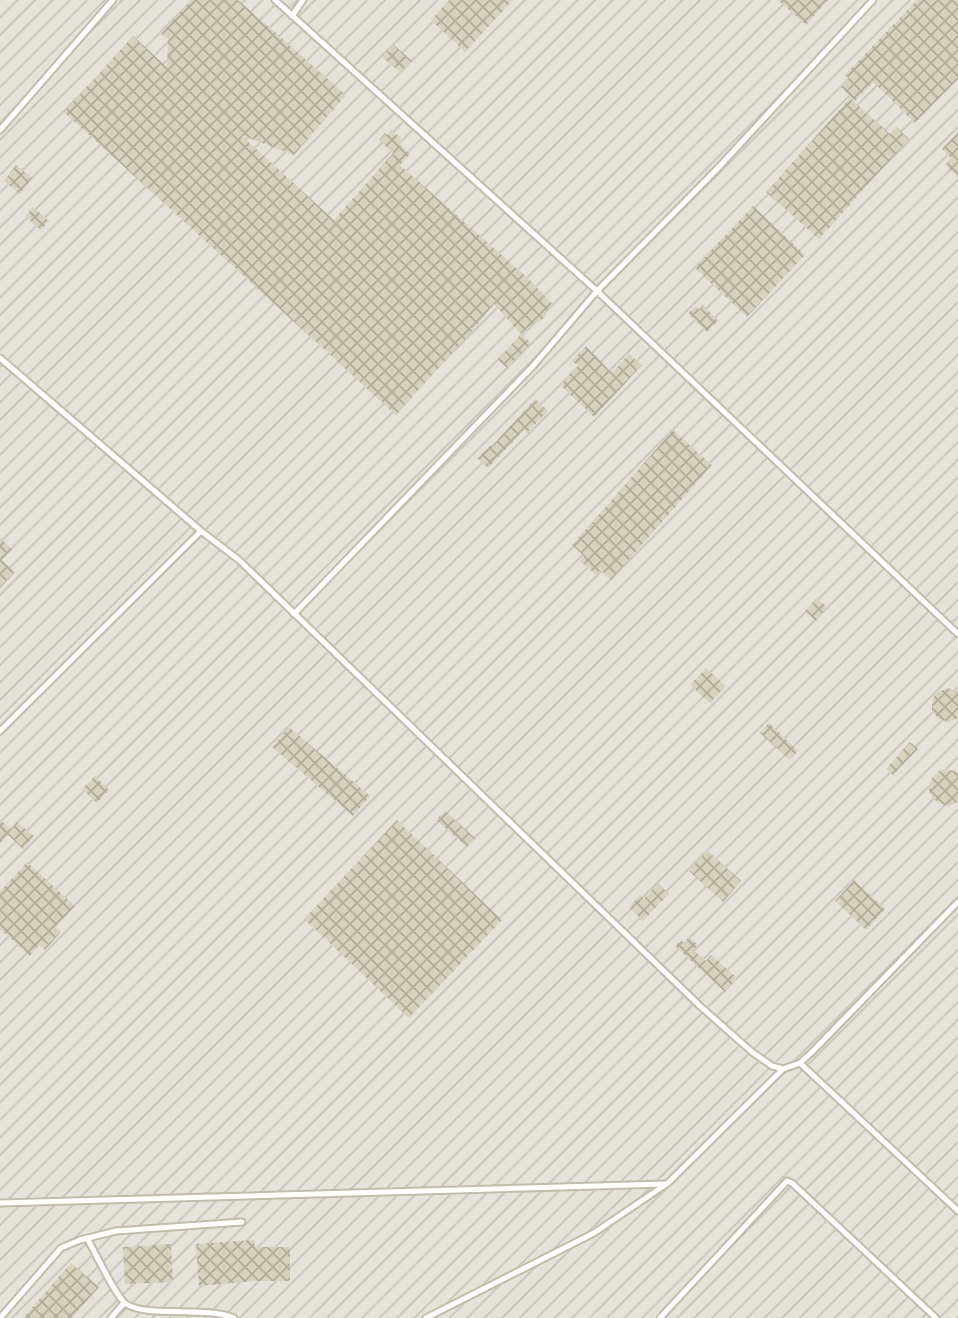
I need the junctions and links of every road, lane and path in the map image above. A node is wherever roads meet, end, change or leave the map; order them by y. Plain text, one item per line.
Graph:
1 (113, 0) edge
2 (275, 0) edge
3 (303, 0) edge
4 (873, 0) edge
5 (292, 16) junction
6 (0, 130) edge
7 (597, 291) junction
8 (0, 358) edge
9 (201, 531) junction
10 (294, 614) junction
11 (958, 634) edge
12 (0, 731) edge
13 (958, 902) edge
14 (800, 1063) junction
15 (783, 1069) junction
16 (668, 1183) junction
17 (0, 1203) edge
18 (958, 1211) edge
19 (242, 1222) dead end
20 (88, 1238) junction
21 (124, 1303) junction
22 (0, 1318) edge
23 (111, 1318) edge
24 (234, 1318) edge
25 (426, 1318) edge
26 (660, 1318) edge
27 (936, 1318) edge

1 - 6 lane
2 - 5 lane
3 - 5 lane
4 - 7 lane
5 - 7 lane
7 - 10 lane
7 - 11 lane
8 - 9 lane
9 - 10 lane
9 - 12 lane
10 - 15 lane
13 - 14 lane
14 - 15 lane
14 - 18 lane
15 - 16 lane
16 - 17 lane
16 - 25 lane
19 - 20 lane
20 - 21 lane
20 - 22 lane
21 - 23 lane
21 - 24 lane
26 - 27 lane

